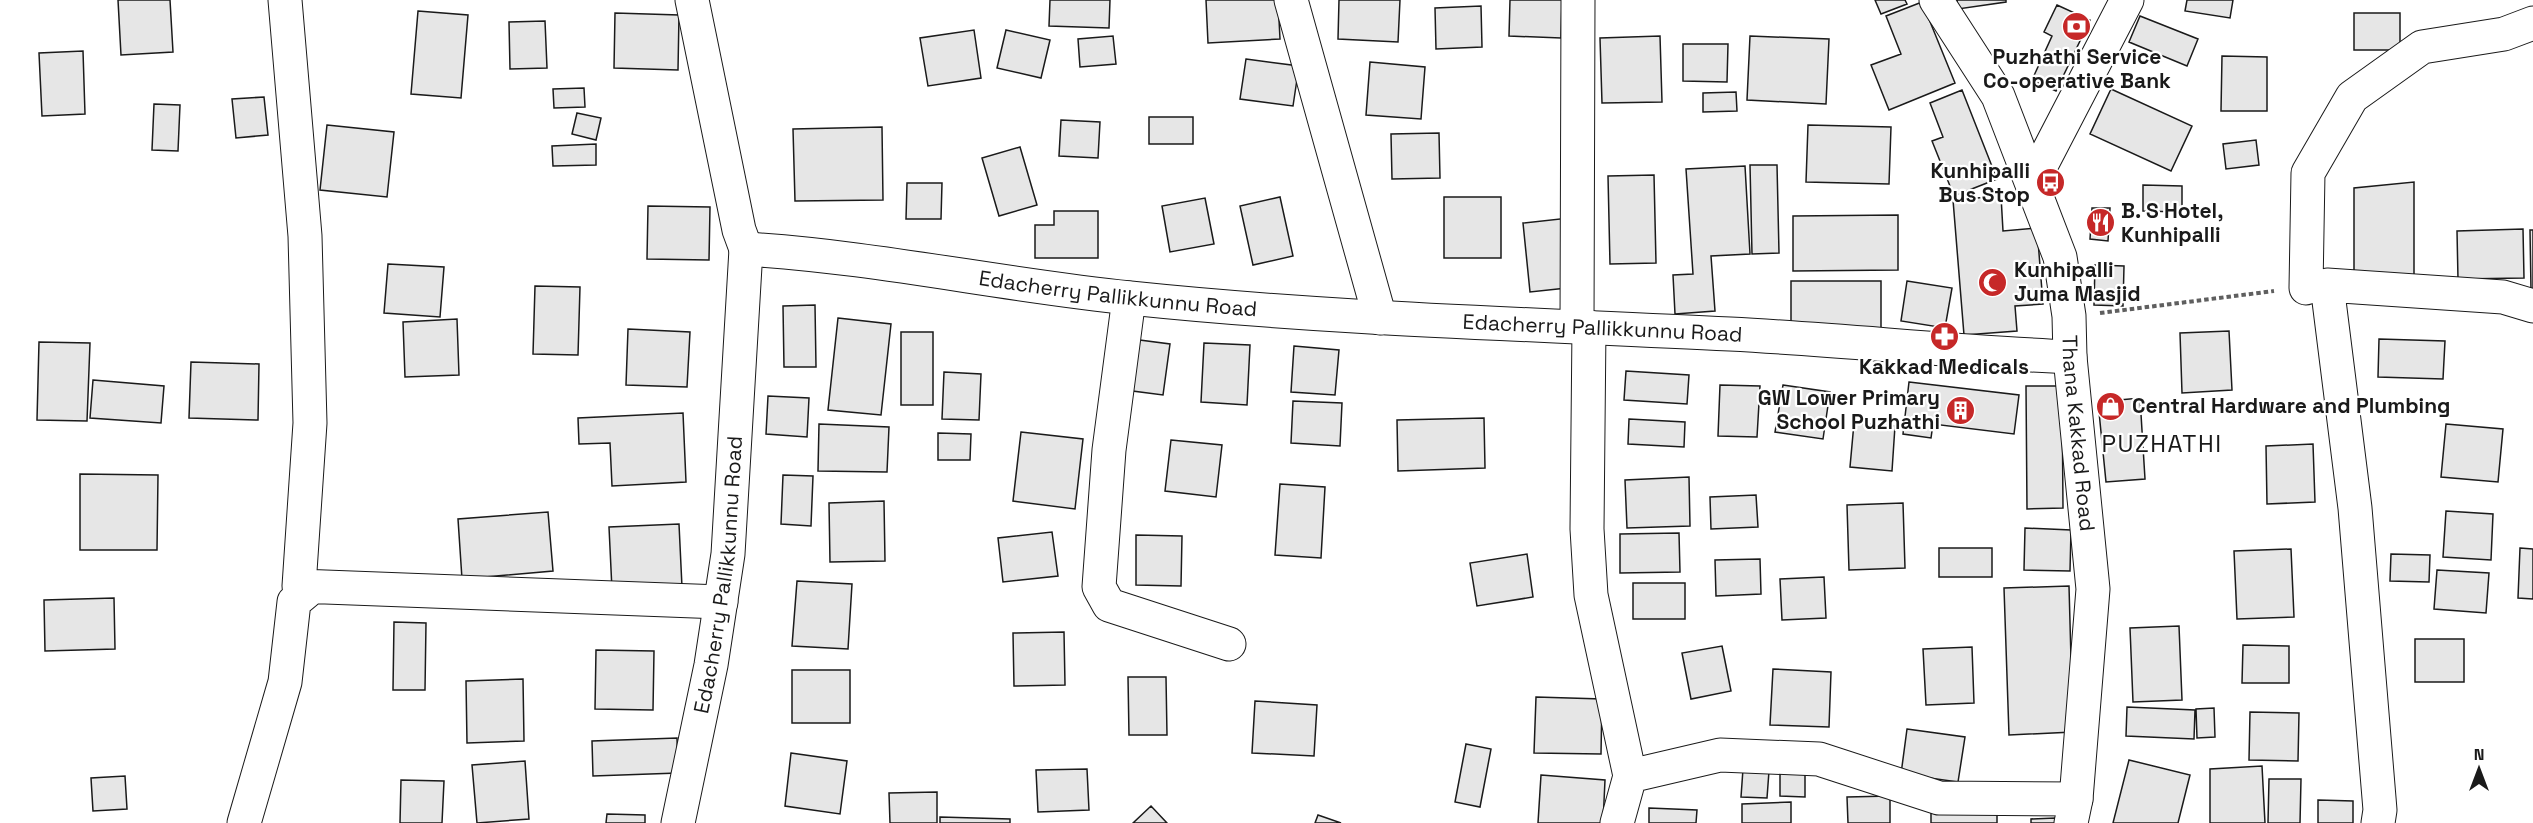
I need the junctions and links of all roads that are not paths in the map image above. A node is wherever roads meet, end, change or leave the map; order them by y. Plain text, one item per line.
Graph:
1 (285, 0) edge
2 (692, 0) edge
3 (1291, 0) edge
4 (1578, 0) edge
5 (1936, 0) edge
6 (2127, 0) edge
7 (2533, 23) edge
8 (2033, 180) junction
9 (747, 249) junction
10 (2316, 286) junction
11 (1129, 298) junction
12 (2533, 306) edge
13 (1380, 318) junction
14 (1583, 327) junction
15 (2070, 357) junction
16 (312, 587) junction
17 (721, 602) junction
18 (1229, 644) dead end
19 (1630, 777) junction
20 (2074, 811) edge
21 (244, 823) edge
22 (678, 823) edge
23 (1617, 823) edge
24 (2378, 823) edge

1 - 16 street
2 - 9 street
3 - 13 street
4 - 14 street
5 - 8 street, Thana Kakkad Road
6 - 8 street
7 - 10 street
8 - 15 street, Thana Kakkad Road
9 - 11 street, Edacherry Pallikkunnu Road
9 - 17 street, Edacherry Pallikkunnu Road
10 - 12 street
10 - 24 street
11 - 13 street, Edacherry Pallikkunnu Road
11 - 18 street
13 - 14 street, Edacherry Pallikkunnu Road
14 - 15 street, Edacherry Pallikkunnu Road
14 - 19 street
15 - 20 street, Thana Kakkad Road
16 - 17 street
16 - 21 street
17 - 22 street, Edacherry Pallikkunnu Road
19 - 20 street
19 - 23 street

